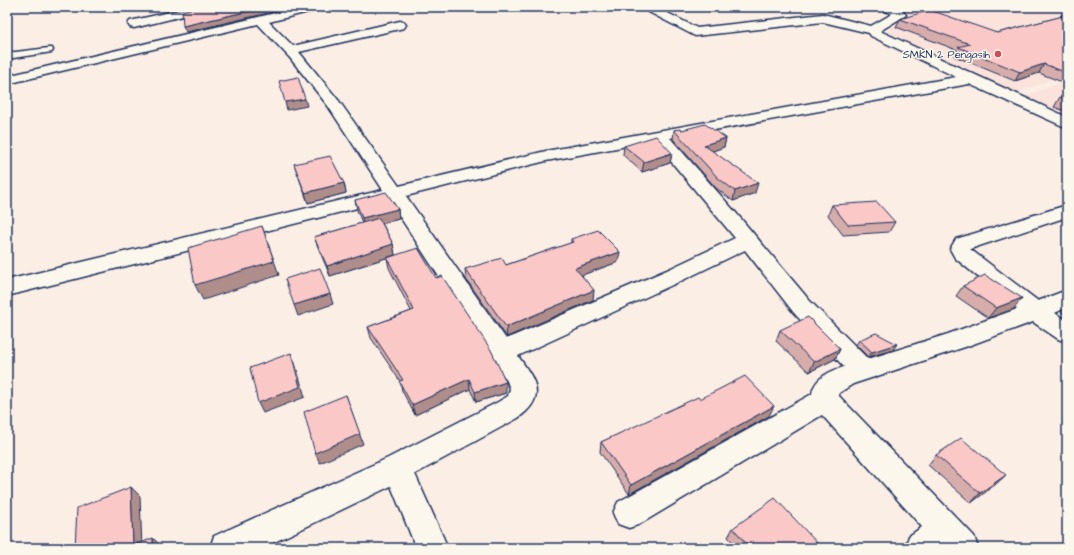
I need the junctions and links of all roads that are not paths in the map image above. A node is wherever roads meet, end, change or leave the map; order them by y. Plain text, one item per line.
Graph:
1 (207, 7) edge
2 (316, 7) edge
3 (647, 7) edge
4 (885, 7) edge
5 (261, 21) junction
6 (134, 24) dead end
7 (400, 24) dead end
8 (873, 30) junction
9 (49, 50) dead end
10 (291, 50) junction
11 (7, 56) edge
12 (971, 79) junction
13 (7, 80) edge
14 (1067, 123) edge
15 (658, 135) junction
16 (395, 194) junction
17 (1067, 211) edge
18 (748, 240) junction
19 (7, 288) edge
20 (1067, 298) edge
21 (1036, 312) junction
22 (1067, 333) edge
23 (502, 352) junction
24 (864, 371) junction
25 (826, 400) junction
26 (398, 468) junction
27 (629, 513) dead end
28 (943, 542) edge
29 (226, 548) edge
30 (432, 548) edge

1 - 6 street
2 - 5 street
3 - 8 street
4 - 8 street
5 - 10 street
5 - 13 street
7 - 10 street
8 - 12 street
9 - 11 lane
10 - 16 street
12 - 14 street
12 - 15 street
15 - 16 street
15 - 18 street
16 - 19 street
16 - 23 street
17 - 21 street
18 - 23 street
18 - 24 street
20 - 21 street
21 - 22 street
21 - 24 street
23 - 26 street
24 - 25 street
25 - 27 street
25 - 28 street
26 - 29 street
26 - 30 street

